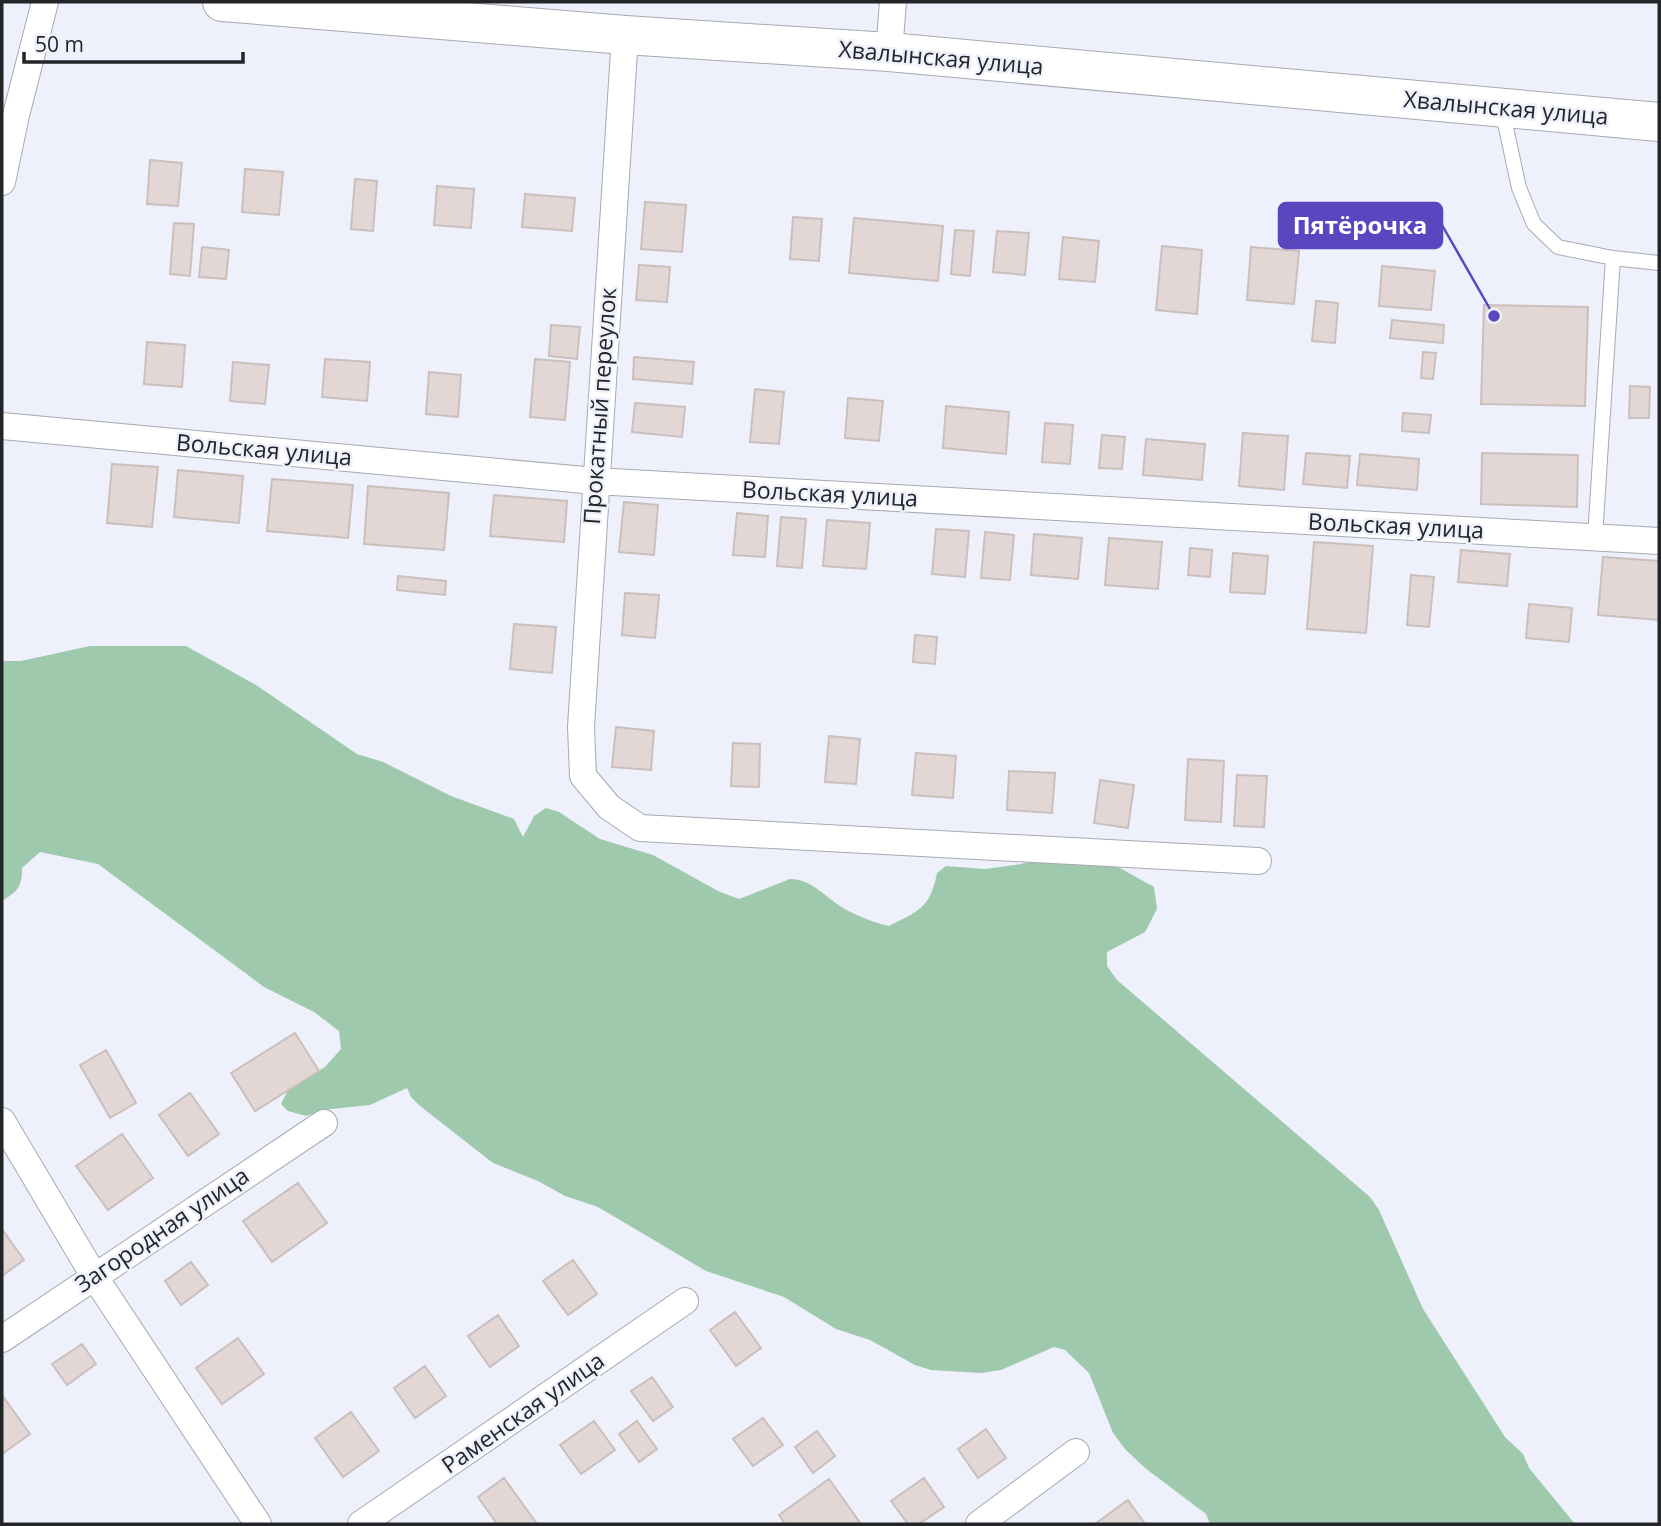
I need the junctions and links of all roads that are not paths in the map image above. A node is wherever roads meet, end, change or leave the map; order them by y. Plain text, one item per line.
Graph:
1 (45, 2) edge
2 (222, 2) edge
3 (893, 2) edge
4 (625, 36) junction
5 (889, 52) junction
6 (1502, 108) junction
7 (9, 114) edge
8 (1659, 122) edge
9 (2, 182) edge
10 (1613, 258) junction
11 (1659, 263) edge
12 (2, 426) edge
13 (595, 481) junction
14 (1595, 537) junction
15 (1659, 541) edge
16 (1258, 861) dead end
17 (2, 1121) edge
18 (324, 1123) dead end
19 (94, 1276) junction
20 (685, 1301) dead end
21 (2, 1339) edge
22 (1076, 1452) dead end
23 (258, 1524) edge
24 (361, 1524) edge
25 (979, 1524) edge

1 - 7 street
2 - 4 main road, Хвалынская улица
3 - 5 street
4 - 5 main road, Хвалынская улица
4 - 13 street, Прокатный переулок
5 - 6 main road, Хвалынская улица
6 - 8 main road, Хвалынская улица
6 - 10 lane
7 - 9 street
10 - 11 lane
10 - 14 lane
12 - 13 street, Вольская улица
13 - 14 street, Вольская улица
13 - 16 street, Прокатный переулок
14 - 15 street, Вольская улица
17 - 19 street
18 - 19 street, Загородная улица
19 - 21 street, Загородная улица
19 - 23 street
20 - 24 street, Раменская улица
22 - 25 street

